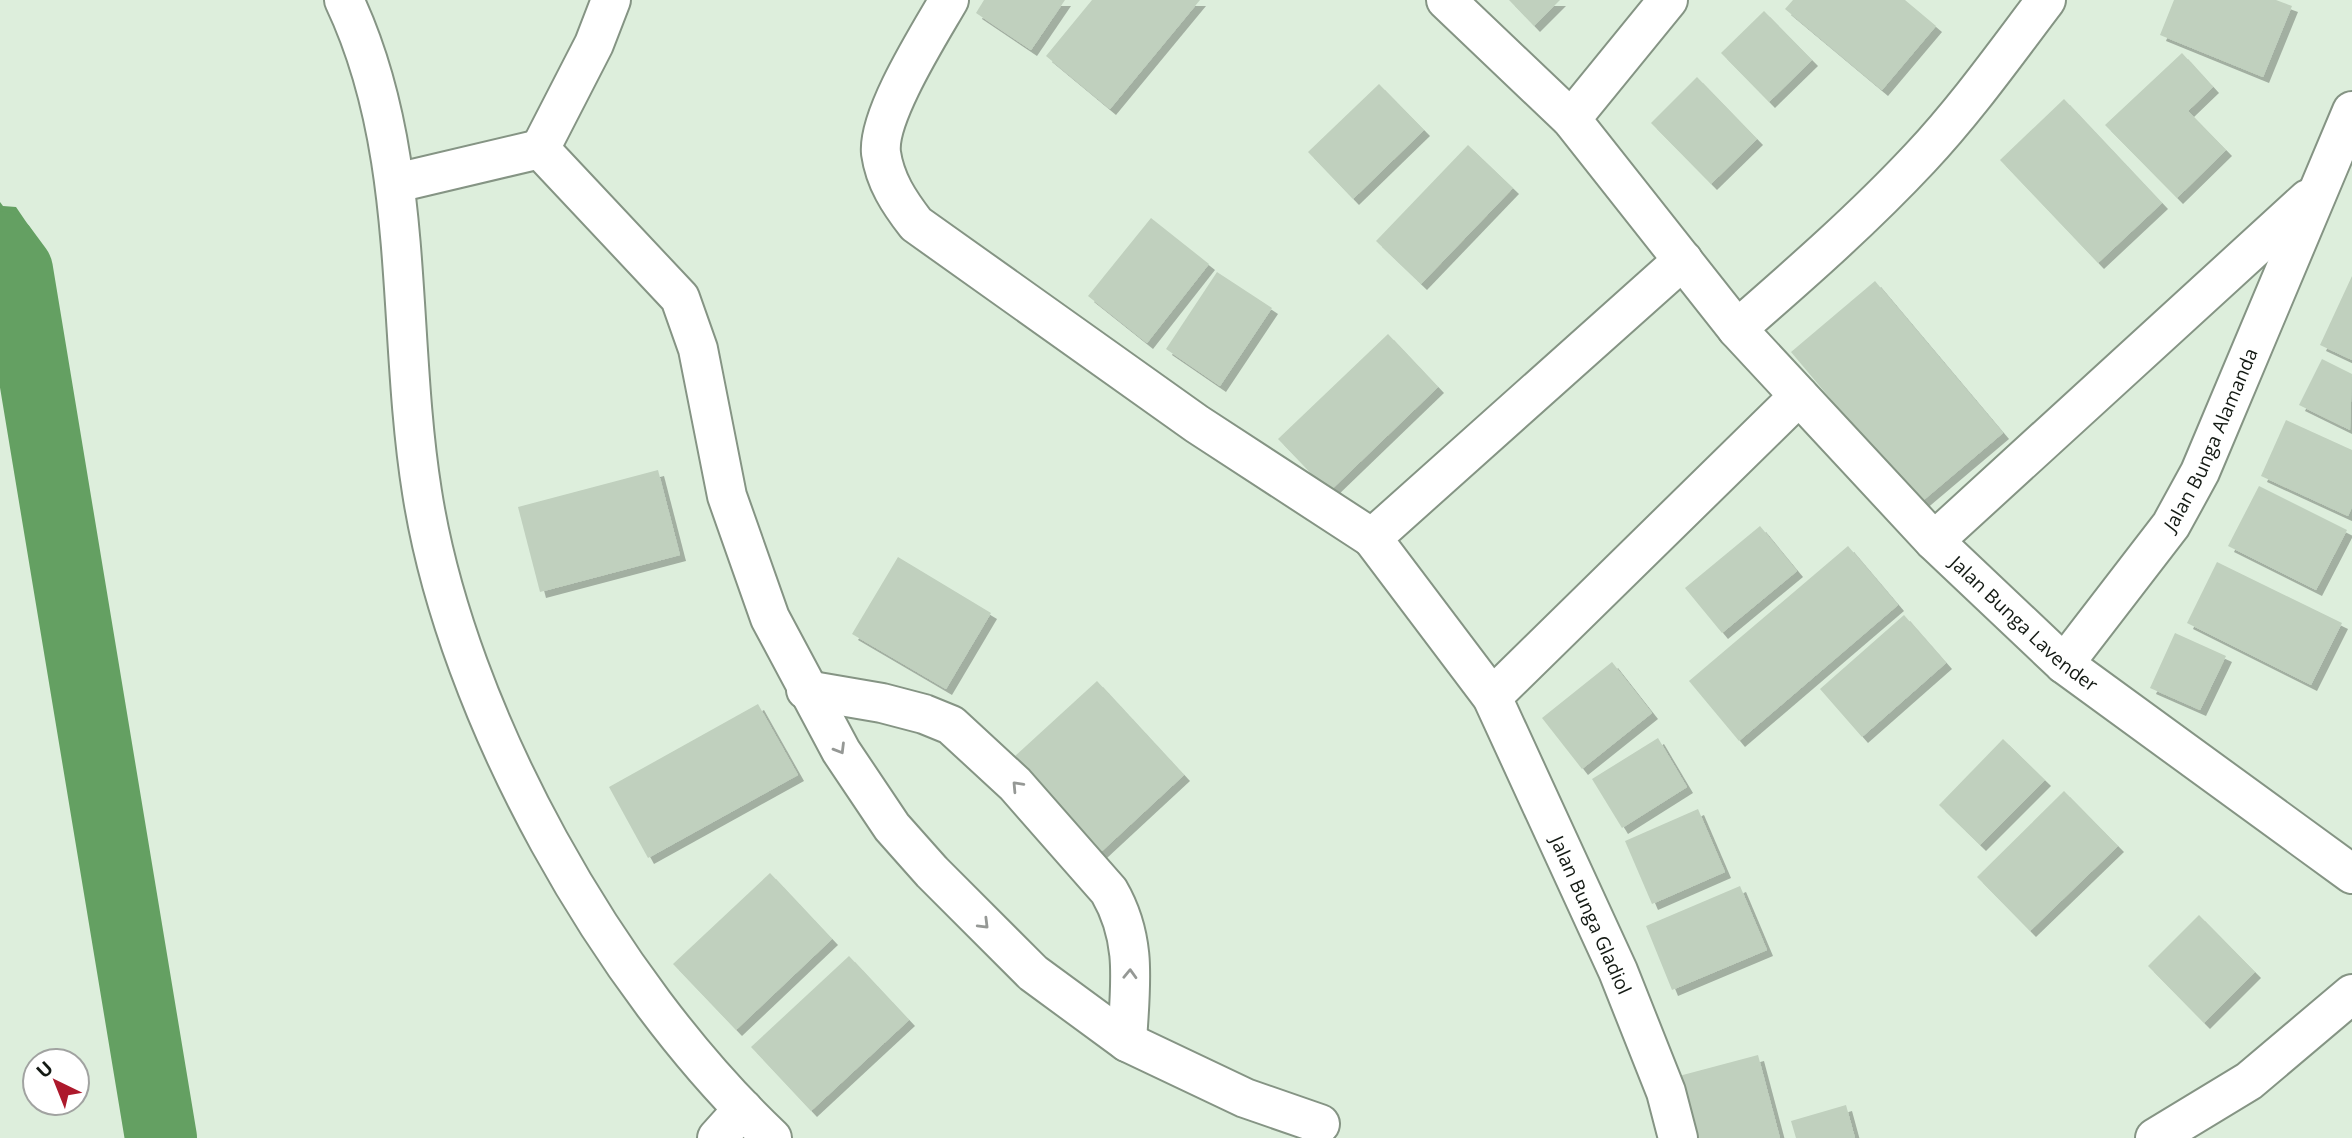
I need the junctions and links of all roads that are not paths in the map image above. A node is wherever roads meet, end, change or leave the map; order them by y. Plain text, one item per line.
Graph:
1 (344, 0) edge
2 (611, 0) edge
3 (949, 0) edge
4 (1446, 0) edge
5 (1668, 0) edge
6 (2046, 0) edge
7 (2352, 111) edge
8 (1571, 119) junction
9 (540, 149) junction
10 (396, 183) junction
11 (2317, 191) junction
12 (1683, 260) junction
13 (1737, 329) junction
14 (1799, 396) junction
15 (1372, 538) junction
16 (1934, 541) junction
17 (2064, 664) junction
18 (806, 690) junction
19 (1492, 697) junction
20 (2352, 874) edge
21 (2352, 994) edge
22 (1127, 1042) junction
23 (743, 1110) junction
24 (1320, 1124) dead end
25 (717, 1138) edge
26 (772, 1138) edge
27 (1678, 1138) edge
28 (2155, 1138) edge

1 - 10 street
2 - 9 street
3 - 15 street, Jalan Bunga Gladiol
4 - 8 street, Jalan Bunga Lavender
5 - 8 street
6 - 13 street
7 - 11 street, Jalan Bunga Alamanda
8 - 12 street, Jalan Bunga Lavender
9 - 10 street
9 - 18 street
10 - 23 street
11 - 16 street, Jalan Bunga Alamanda
11 - 17 street, Jalan Bunga Alamanda
12 - 13 street, Jalan Bunga Lavender
12 - 15 street
13 - 14 street, Jalan Bunga Lavender
14 - 16 street, Jalan Bunga Lavender
14 - 19 street
15 - 19 street, Jalan Bunga Gladiol
16 - 17 street, Jalan Bunga Lavender
17 - 20 street, Jalan Bunga Lavender
18 -> 22 street
22 -> 18 street
19 - 27 street, Jalan Bunga Gladiol
21 - 28 street
22 - 24 street
23 - 25 street
23 - 26 street

